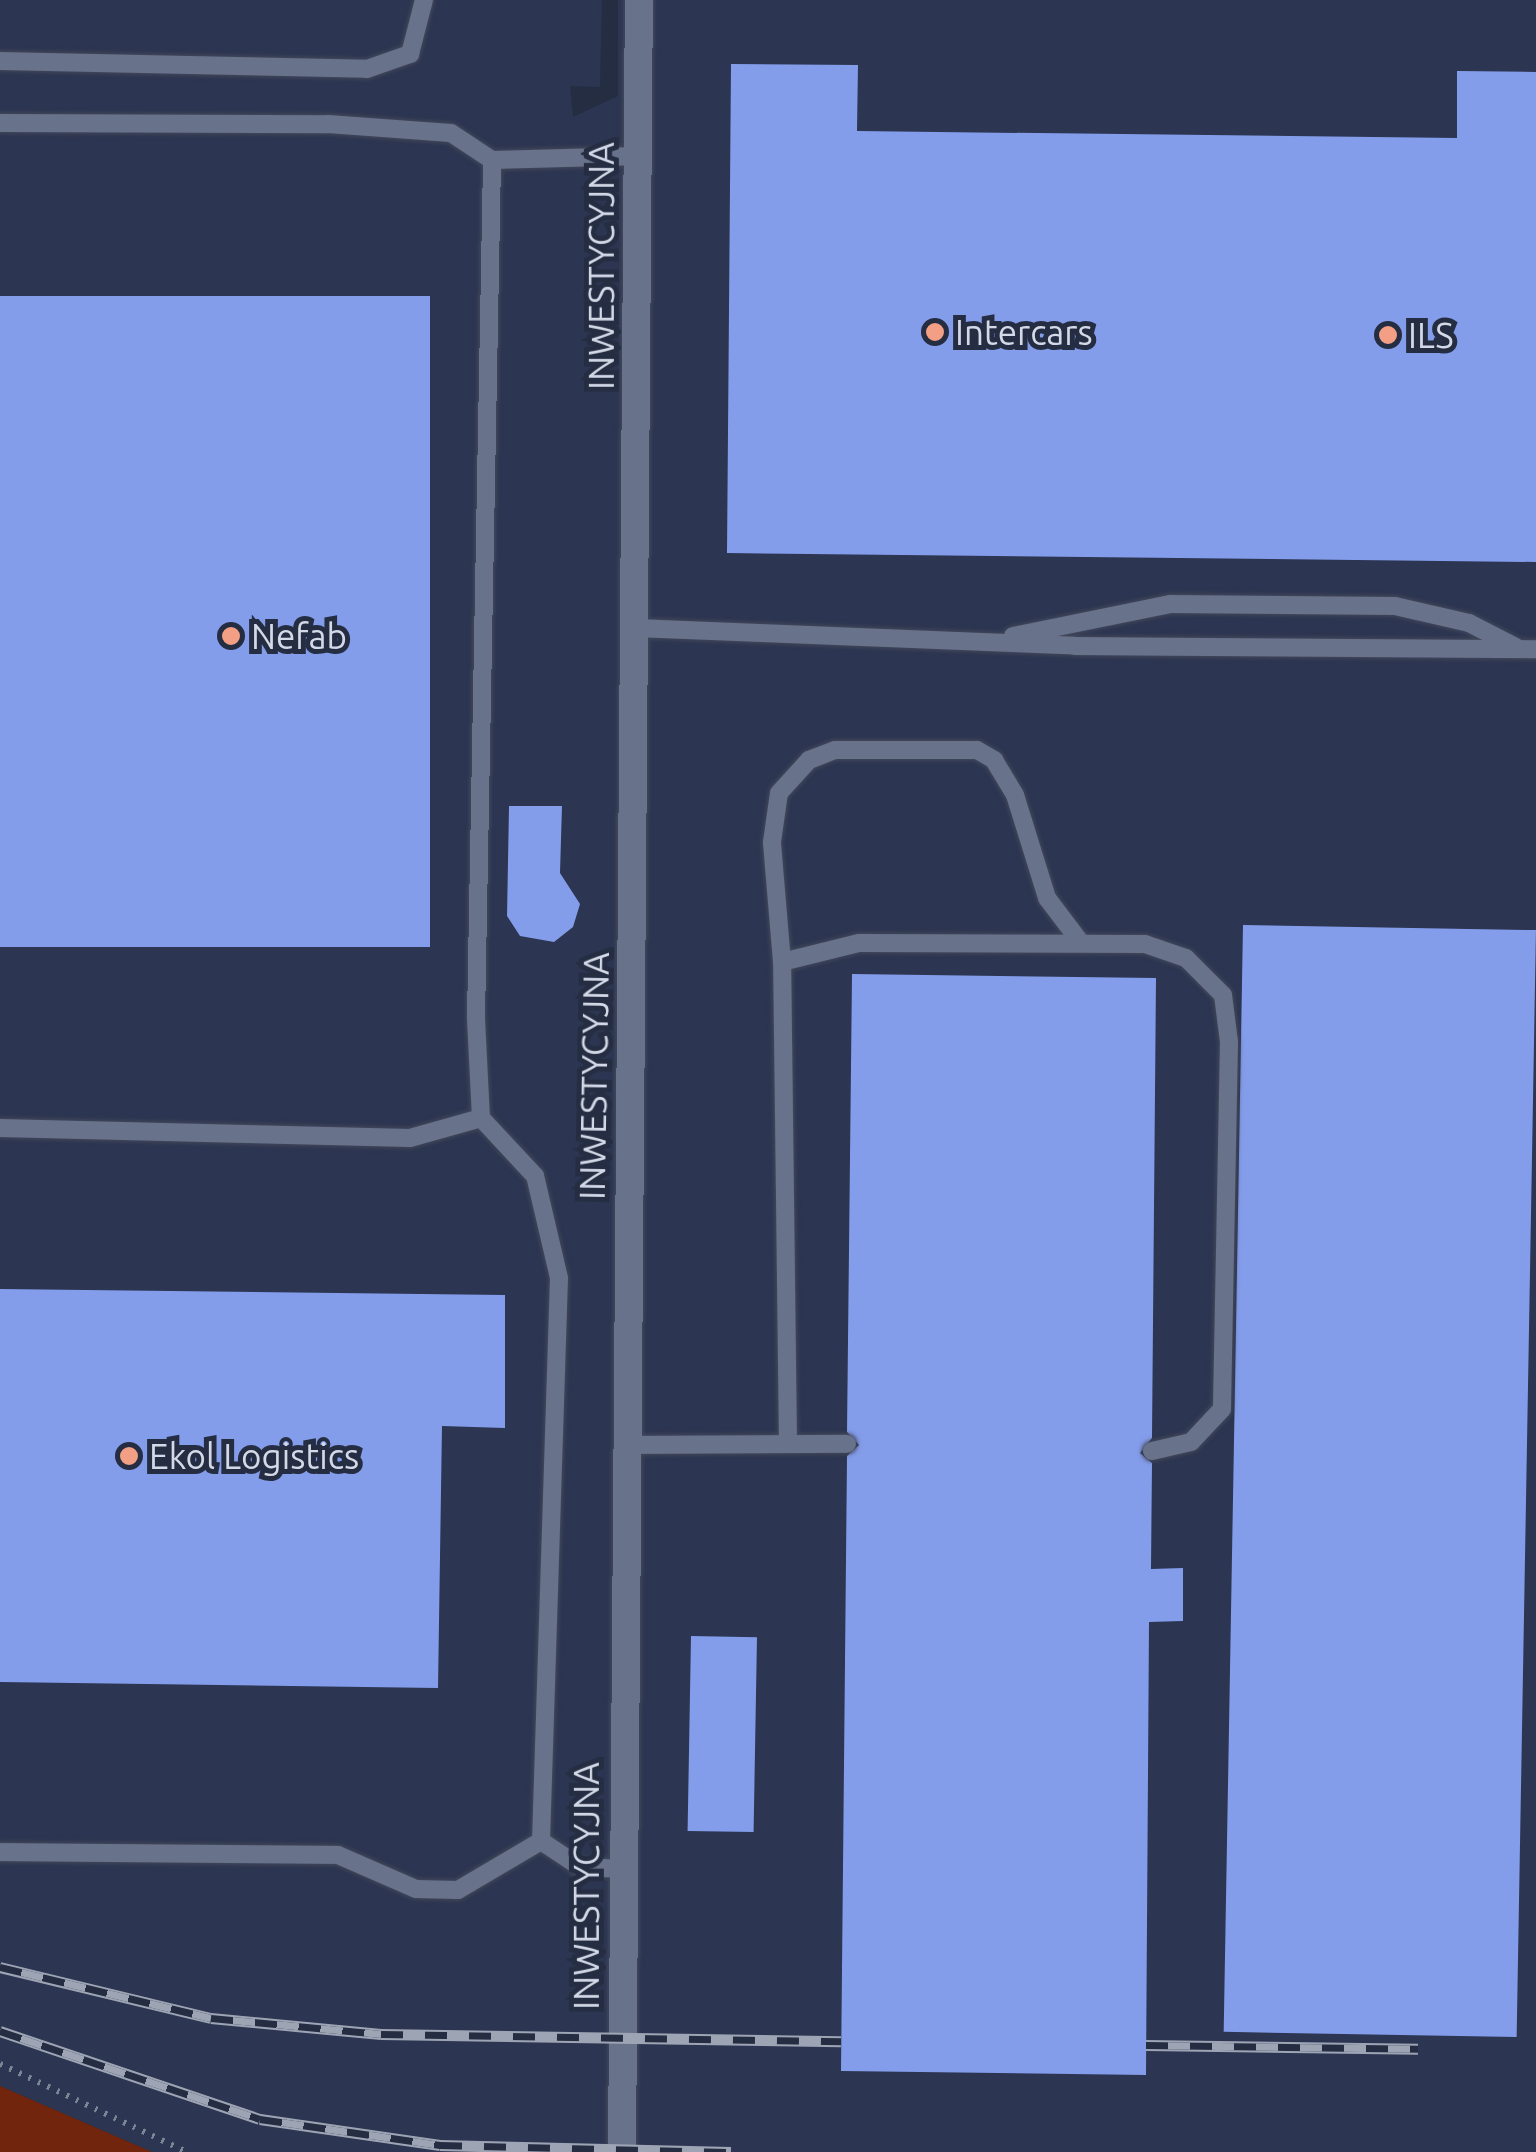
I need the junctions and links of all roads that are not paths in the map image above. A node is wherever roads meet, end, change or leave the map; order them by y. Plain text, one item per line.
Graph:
1 (424, 0) edge
2 (639, 0) edge
3 (0, 62) edge
4 (0, 123) edge
5 (639, 156) junction
6 (492, 160) junction
7 (636, 628) junction
8 (988, 641) junction
9 (1528, 649) edge
10 (1081, 943) junction
11 (782, 962) junction
12 (482, 1118) junction
13 (0, 1128) edge
14 (788, 1443) junction
15 (847, 1444) dead end
16 (627, 1445) junction
17 (1152, 1451) dead end
18 (541, 1841) junction
19 (0, 1852) edge
20 (624, 1869) junction
21 (622, 2152) edge

1 - 3 lane
2 - 5 street, INWESTYCYJNA
4 - 6 lane
5 - 6 lane
5 - 7 street, INWESTYCYJNA
6 - 12 lane
7 - 8 lane
7 - 16 street, INWESTYCYJNA
8 - 9 lane
8 - 9 lane
10 - 11 lane
10 - 11 lane
10 - 17 lane
11 - 14 lane
12 - 13 lane
12 - 18 lane
14 - 15 lane
14 - 16 lane
16 - 20 street, INWESTYCYJNA
18 - 19 lane
18 - 20 lane
20 - 21 street, INWESTYCYJNA

